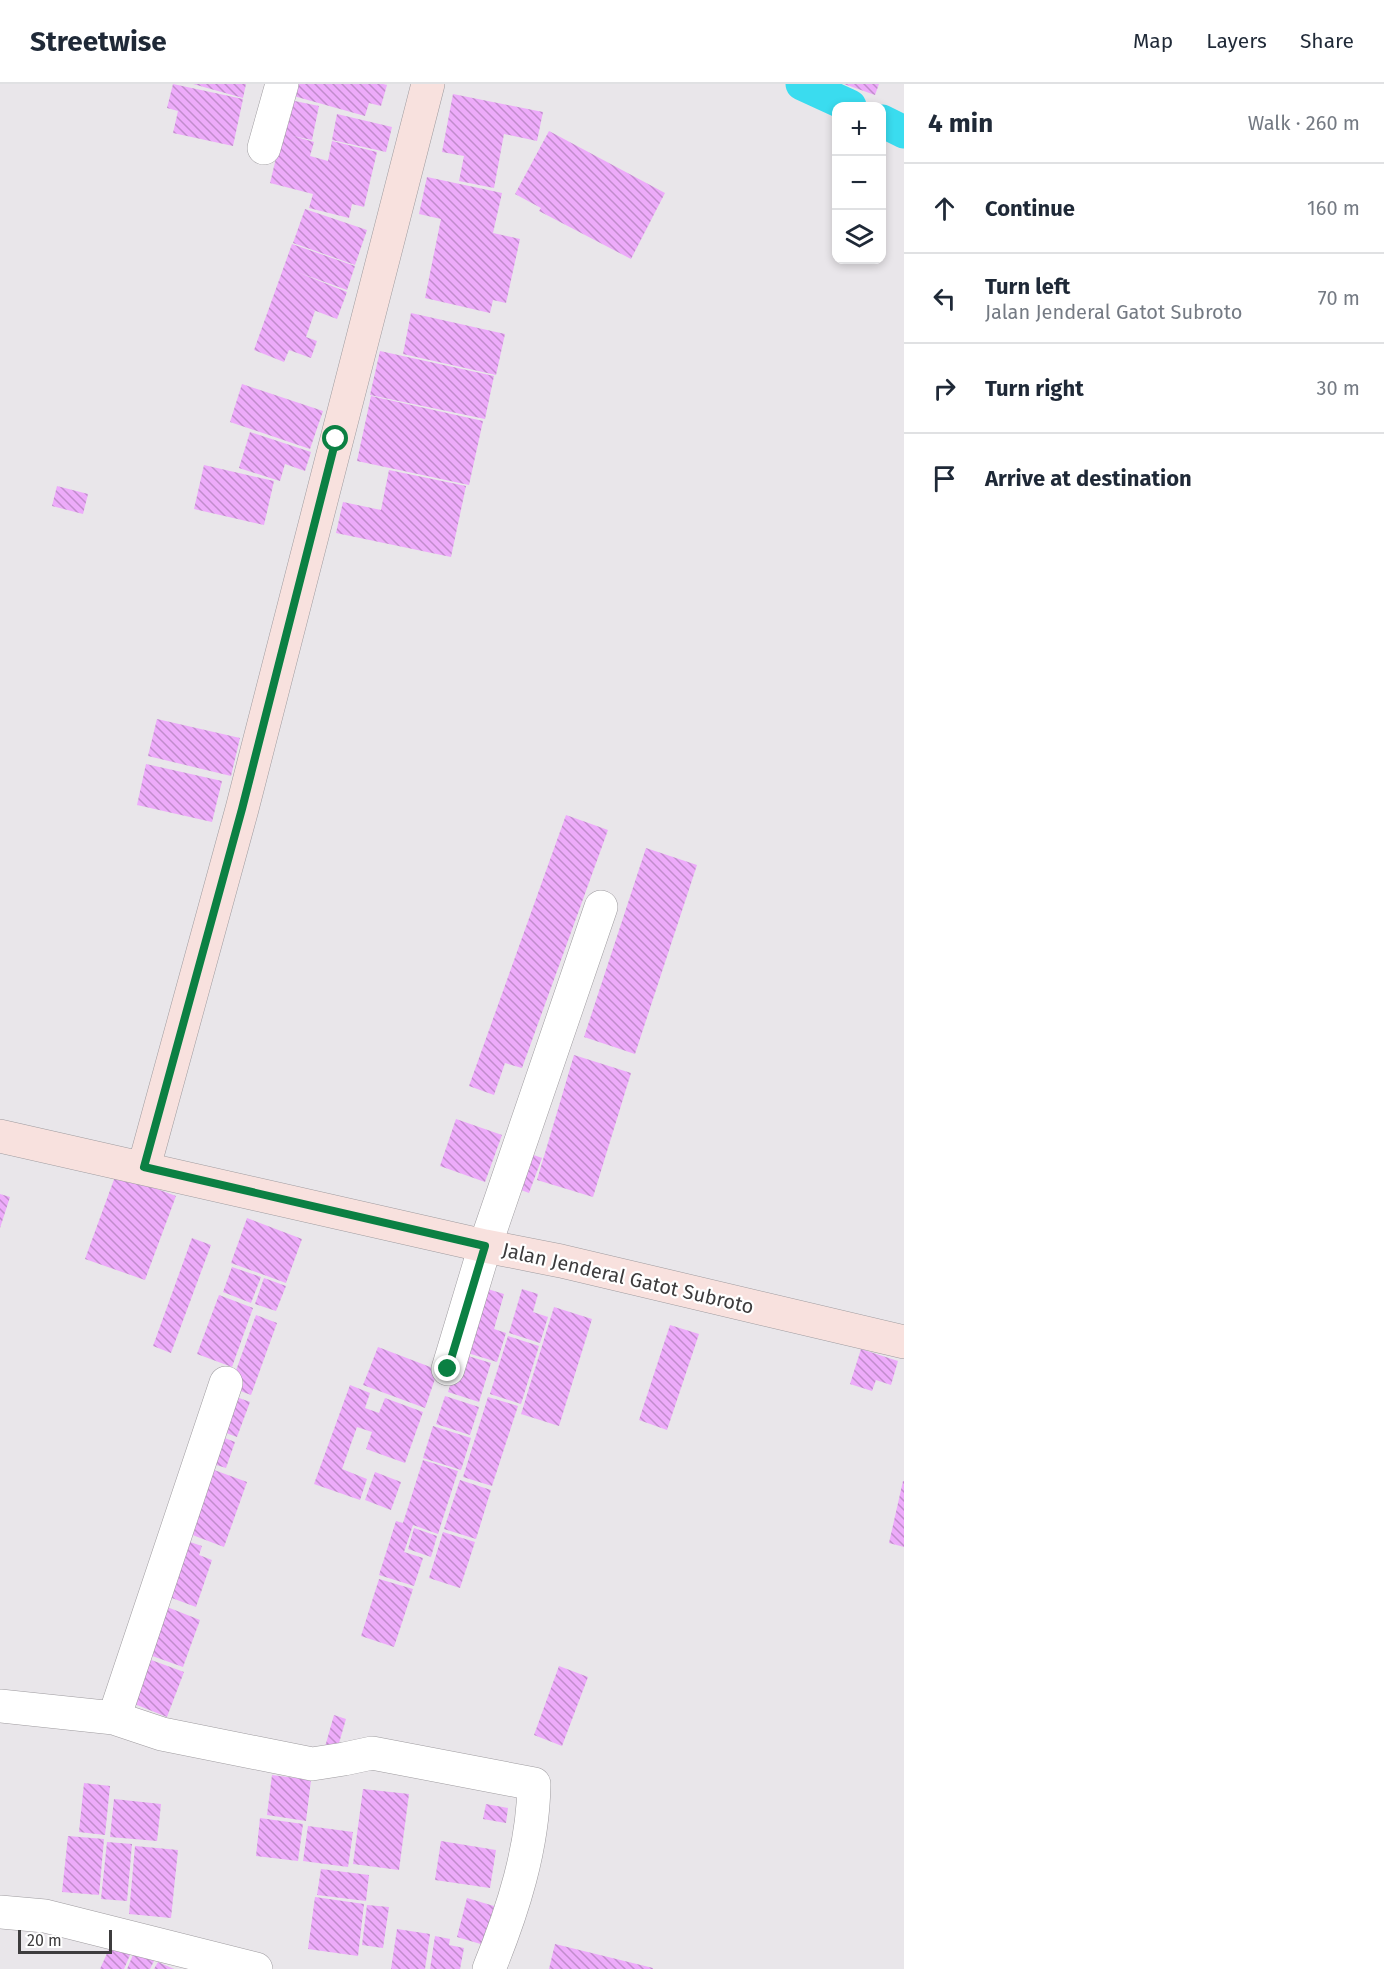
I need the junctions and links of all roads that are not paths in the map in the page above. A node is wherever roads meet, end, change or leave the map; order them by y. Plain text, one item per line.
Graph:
1 (282, 84) edge
2 (428, 84) edge
3 (264, 148) dead end
4 (601, 907) dead end
5 (0, 1136) edge
6 (144, 1167) junction
7 (485, 1246) junction
8 (904, 1342) edge
9 (448, 1369) dead end
10 (226, 1383) dead end
11 (0, 1706) edge
12 (114, 1718) junction
13 (0, 1912) edge
14 (256, 1969) edge
15 (489, 1969) edge

1 - 3 street
2 - 6 street
4 - 7 street
5 - 6 street, Jalan Jenderal Gatot Subroto
6 - 7 street, Jalan Jenderal Gatot Subroto
7 - 8 street, Jalan Jenderal Gatot Subroto
7 - 9 street
10 - 12 street
11 - 12 street
12 - 15 street
13 - 14 street

